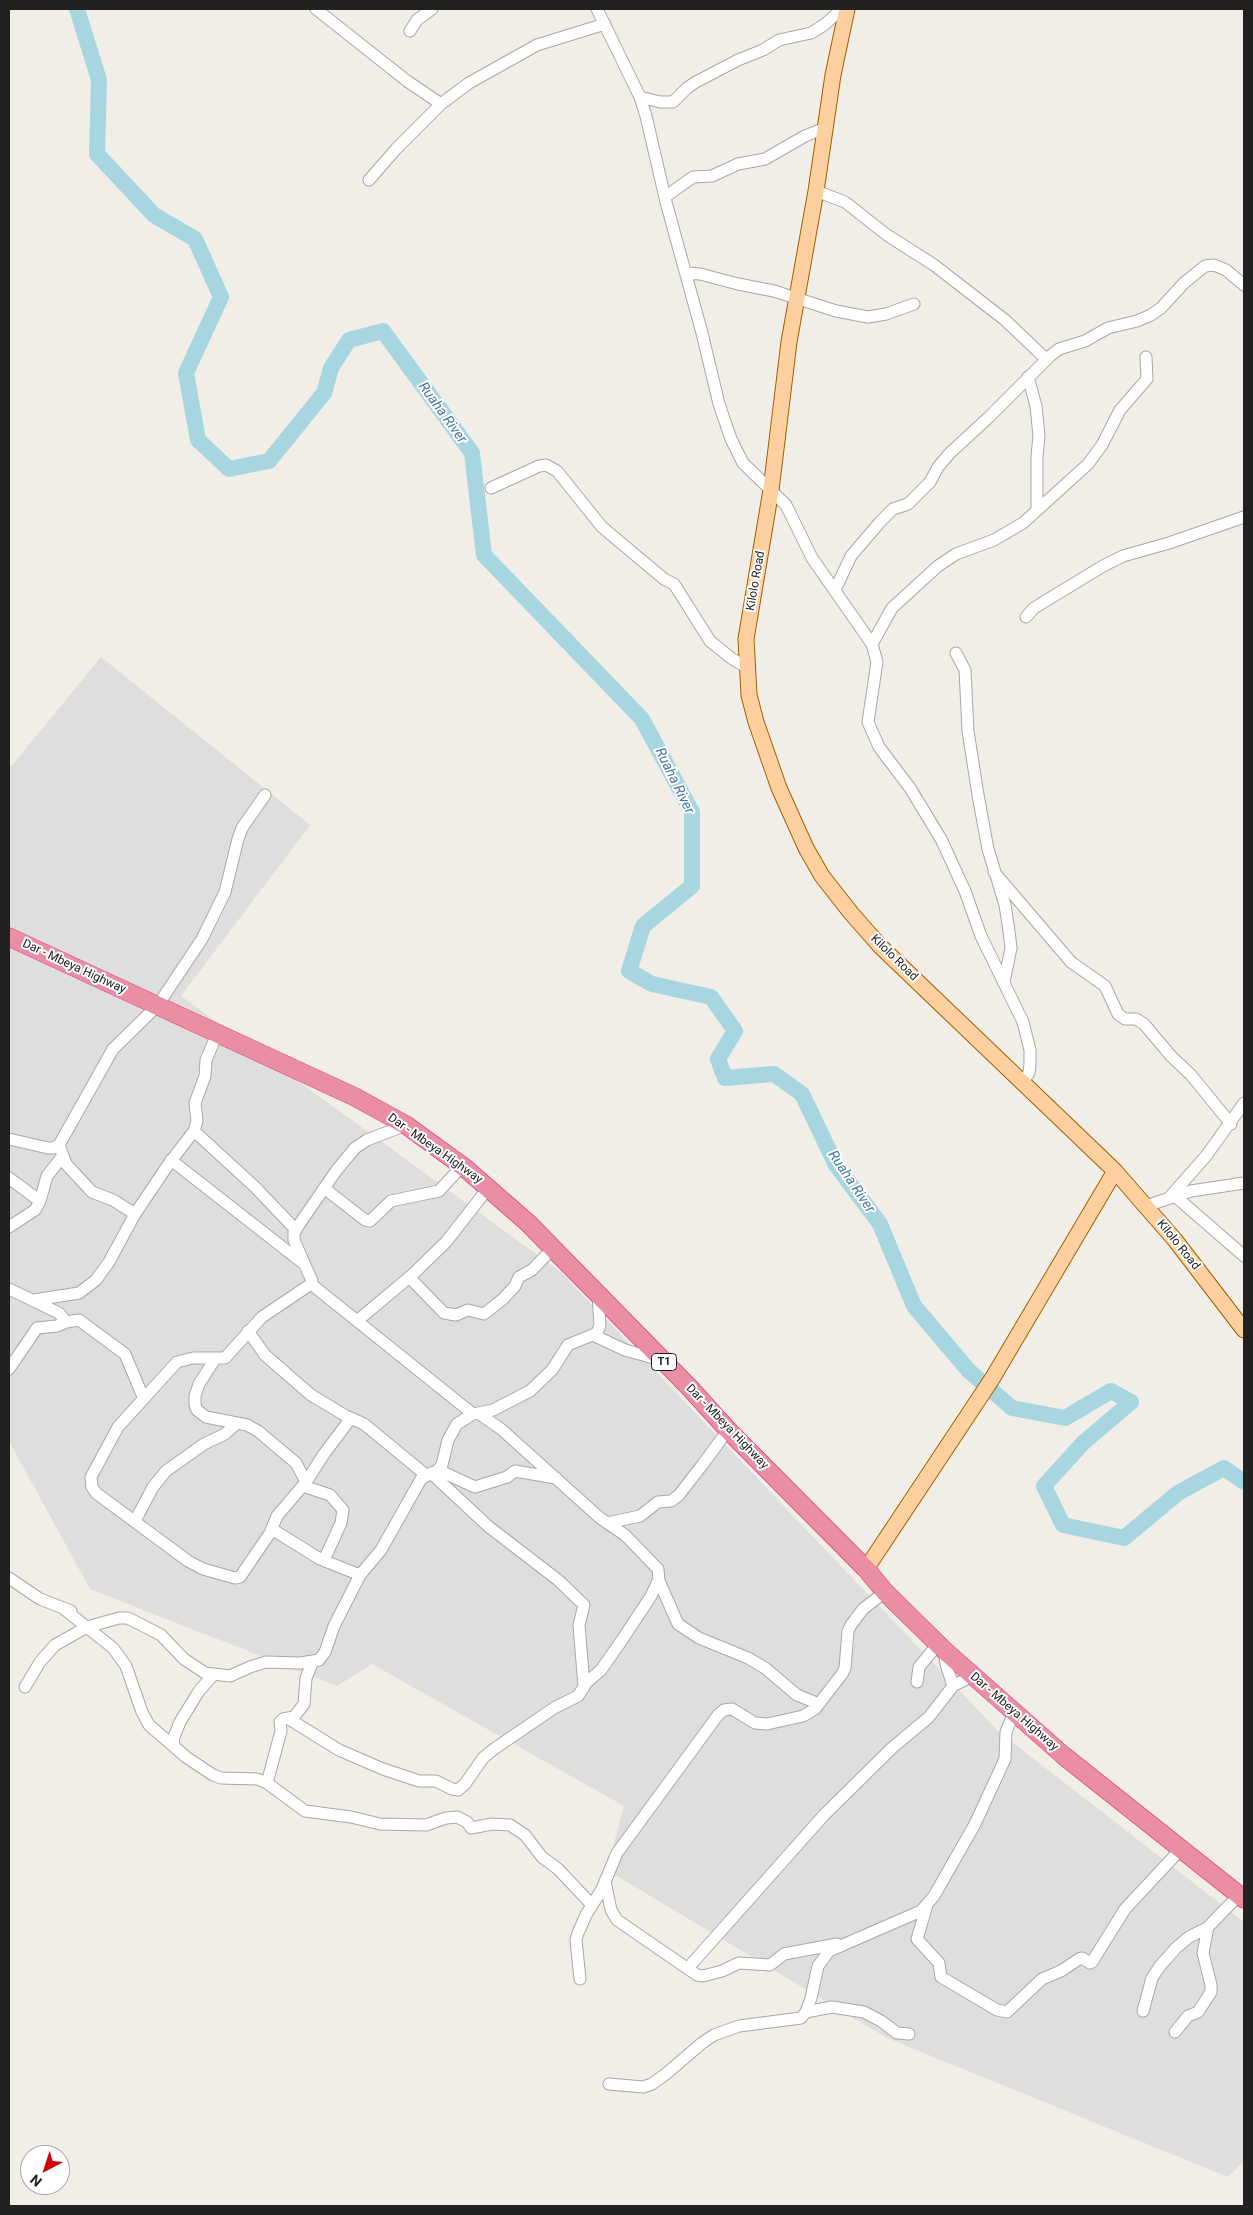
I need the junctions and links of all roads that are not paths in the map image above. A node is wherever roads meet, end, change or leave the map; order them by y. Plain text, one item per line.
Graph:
1 (316, 9) edge
2 (432, 9) edge
3 (597, 9) edge
4 (842, 9) edge
5 (847, 9) edge
6 (605, 24) junction
7 (410, 30) dead end
8 (640, 96) junction
9 (441, 104) junction
10 (825, 128) junction
11 (369, 180) dead end
12 (816, 191) junction
13 (665, 197) junction
14 (686, 274) junction
15 (1244, 285) edge
16 (798, 298) junction
17 (914, 304) dead end
18 (1146, 358) dead end
19 (1046, 359) junction
20 (1028, 377) junction
21 (491, 488) dead end
22 (772, 490) junction
23 (1037, 510) junction
24 (1244, 517) edge
25 (835, 590) junction
26 (1026, 617) dead end
27 (872, 644) junction
28 (956, 653) dead end
29 (746, 667) junction
30 (265, 795) dead end
31 (994, 872) junction
32 (9, 937) edge
33 (1004, 982) junction
34 (158, 1005) junction
35 (218, 1032) junction
36 (1022, 1083) junction
37 (1244, 1103) edge
38 (1231, 1124) junction
39 (406, 1125) junction
40 (194, 1131) junction
41 (9, 1139) edge
42 (59, 1144) junction
43 (62, 1157) junction
44 (171, 1160) junction
45 (462, 1166) junction
46 (1115, 1171) junction
47 (9, 1178) edge
48 (1244, 1182) edge
49 (489, 1187) junction
50 (324, 1188) junction
51 (1172, 1197) junction
52 (40, 1202) junction
53 (1146, 1206) junction
54 (135, 1214) junction
55 (9, 1227) edge
56 (296, 1230) junction
57 (552, 1248) junction
58 (1244, 1256) edge
59 (305, 1265) junction
60 (409, 1277) junction
61 (311, 1284) junction
62 (9, 1289) edge
63 (598, 1296) junction
64 (34, 1300) junction
65 (357, 1321) junction
66 (66, 1322) junction
67 (1244, 1330) edge
68 (248, 1332) junction
69 (593, 1335) junction
70 (215, 1359) junction
71 (662, 1360) junction
72 (9, 1369) edge
73 (143, 1397) junction
74 (476, 1413) junction
75 (351, 1418) junction
76 (237, 1423) junction
77 (728, 1430) junction
78 (431, 1473) junction
79 (556, 1478) junction
80 (304, 1484) junction
81 (135, 1521) junction
82 (607, 1523) junction
83 (270, 1533) junction
84 (324, 1560) junction
85 (866, 1569) junction
86 (360, 1575) junction
87 (9, 1578) edge
88 (659, 1579) junction
89 (885, 1592) junction
90 (64, 1609) junction
91 (98, 1622) junction
92 (87, 1627) junction
93 (941, 1647) junction
94 (313, 1661) junction
95 (214, 1674) junction
96 (972, 1676) junction
97 (917, 1682) dead end
98 (584, 1686) junction
99 (953, 1686) junction
100 (25, 1688) dead end
101 (819, 1704) junction
102 (1014, 1712) junction
103 (289, 1719) junction
104 (173, 1745) junction
105 (267, 1784) junction
106 (1180, 1850) junction
107 (605, 1881) junction
108 (1242, 1897) edge
109 (592, 1905) junction
110 (927, 1905) junction
111 (1208, 1927) junction
112 (844, 1943) junction
113 (688, 1968) junction
114 (580, 1979) dead end
115 (806, 2012) junction
116 (1143, 2012) dead end
117 (1175, 2032) dead end
118 (909, 2034) dead end
119 (609, 2084) dead end

1 - 9 street
2 - 7 street
3 - 6 street
4 - 8 street
5 - 10 main road, Kilolo Road
6 - 8 street
6 - 9 street
8 - 13 street
9 - 11 street
10 - 12 main road, Kilolo Road
10 - 13 street
12 - 16 main road, Kilolo Road
12 - 19 street
13 - 14 street
14 - 16 street
14 - 22 street
15 - 19 street
16 - 17 street
16 - 22 main road, Kilolo Road
18 - 23 street
19 - 20 street
20 - 23 street
20 - 25 street
21 - 29 street
22 - 25 street
22 - 29 main road, Kilolo Road
23 - 27 street
24 - 26 street
25 - 27 street
27 - 33 street
28 - 31 street
29 - 36 main road, Kilolo Road
30 - 34 street
31 - 33 street
31 - 38 street
32 - 34 highway, Dar - Mbeya Highway / T1
33 - 36 street
34 - 35 highway, Dar - Mbeya Highway / T1
34 - 42 street
35 - 39 highway, Dar - Mbeya Highway / T1
35 - 40 street
36 - 46 main road, Kilolo Road
37 - 38 street
38 - 51 street
39 - 45 highway, Dar - Mbeya Highway / T1
39 - 50 street
40 - 44 street
40 - 56 street
41 - 42 street
42 - 43 street
43 - 52 street
43 - 54 street
44 - 54 street
44 - 59 street
45 - 49 highway, Dar - Mbeya Highway / T1
45 - 50 street
46 - 53 main road, Kilolo Road
46 - 85 main road
47 - 52 street
48 - 51 street
49 - 57 highway, Dar - Mbeya Highway / T1
49 - 60 street
50 - 56 street
51 - 53 street
51 - 58 street
52 - 55 street
53 - 67 main road, Kilolo Road
54 - 64 street
56 - 59 street
57 - 60 street
57 - 63 highway, Dar - Mbeya Highway / T1
59 - 61 street
60 - 65 street
61 - 65 street
61 - 68 street
62 - 64 street
63 - 69 street
63 - 71 highway, Dar - Mbeya Highway / T1
64 - 66 street
65 - 74 street
66 - 72 street
66 - 73 street
68 - 70 street
68 - 75 street
69 - 71 street
69 - 74 street
70 - 73 street
70 - 76 street
71 - 77 highway, Dar - Mbeya Highway / T1
73 - 81 street
74 - 78 street
74 - 79 street
75 - 78 street
75 - 80 street
76 - 80 street
76 - 81 street
77 - 82 street
77 - 85 highway, Dar - Mbeya Highway / T1
78 - 79 street
78 - 86 street
78 - 98 street
79 - 82 street
80 - 83 street
80 - 84 street
81 - 83 street
82 - 88 street
83 - 84 street
84 - 86 street
85 - 89 highway, Dar - Mbeya Highway / T1
86 - 94 street
87 - 90 street
88 - 98 street
88 - 101 street
89 - 93 highway, Dar - Mbeya Highway / T1
89 - 101 street
90 - 91 street
90 - 92 street
91 - 92 street
91 - 95 street
92 - 100 street
92 - 104 street
93 - 96 highway, Dar - Mbeya Highway / T1
93 - 97 street
93 - 99 street
94 - 95 street
94 - 103 street
95 - 104 street
96 - 99 street
96 - 102 highway, Dar - Mbeya Highway / T1
98 - 103 street
99 - 113 street
101 - 107 street
102 - 106 highway, Dar - Mbeya Highway / T1
102 - 110 street
103 - 105 street
104 - 105 street
105 - 109 street
106 - 108 highway, Dar - Mbeya Highway / T1
106 - 110 street
107 - 109 street
107 - 113 street
108 - 111 street
109 - 114 street
110 - 112 street
111 - 116 street
111 - 117 street
112 - 113 street
112 - 115 street
115 - 118 street
115 - 119 street

